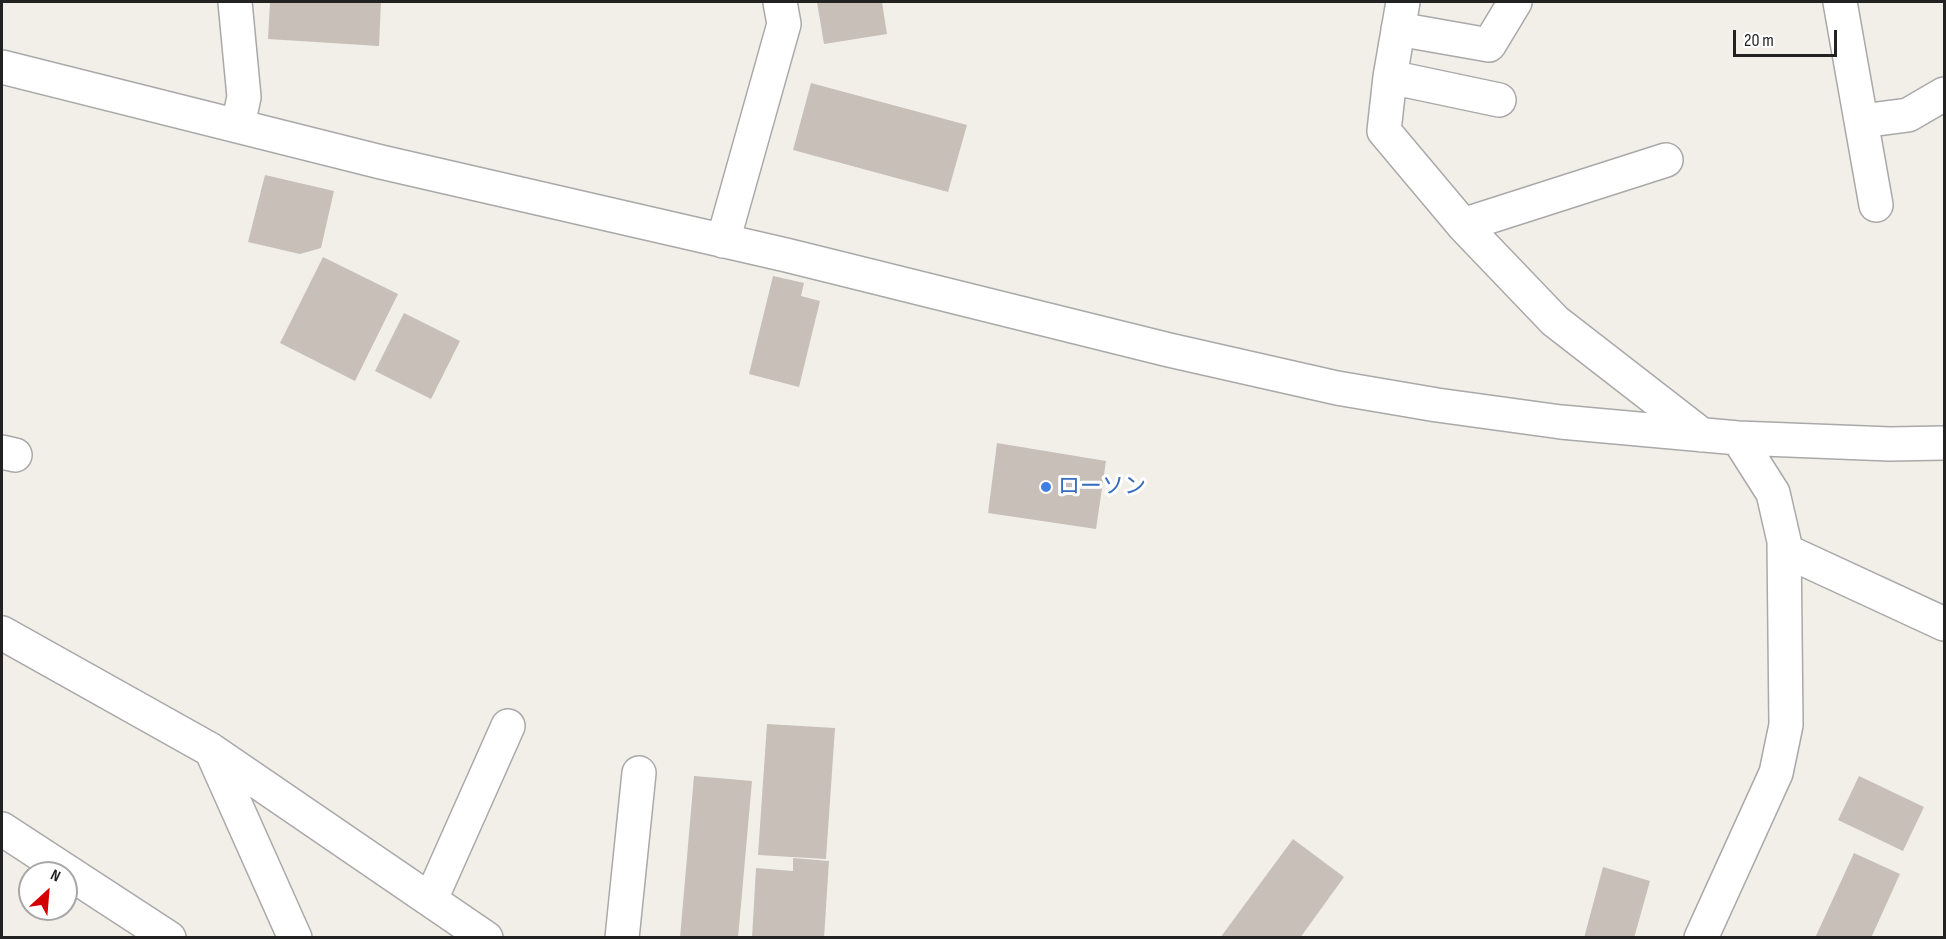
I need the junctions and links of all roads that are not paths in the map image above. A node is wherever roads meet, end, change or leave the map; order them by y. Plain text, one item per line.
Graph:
1 (235, 2) edge
2 (780, 2) edge
3 (1515, 2) edge
4 (1840, 2) edge
5 (1401, 15) edge
6 (2, 67) edge
7 (1390, 77) junction
8 (1944, 94) edge
9 (1499, 100) dead end
10 (1862, 121) junction
11 (238, 125) junction
12 (1666, 160) dead end
13 (1876, 205) dead end
14 (1463, 225) junction
15 (723, 241) junction
16 (1702, 435) junction
17 (1738, 438) junction
18 (1944, 443) edge
19 (1784, 550) junction
20 (1944, 624) edge
21 (2, 633) edge
22 (507, 726) dead end
23 (211, 750) junction
24 (639, 773) dead end
25 (2, 829) edge
26 (431, 899) junction
27 (1702, 937) edge
28 (169, 938) edge
29 (295, 938) edge
30 (486, 938) edge
31 (622, 938) edge

1 - 11 street
2 - 15 street
3 - 5 street
4 - 10 street
5 - 7 street
6 - 11 street
7 - 9 street
7 - 14 street
8 - 10 street
10 - 13 street
11 - 15 street
12 - 14 street
14 - 16 street
15 - 16 street
16 - 17 street
17 - 18 street
17 - 19 street
19 - 20 street
19 - 27 street
21 - 23 street
22 - 26 street
23 - 26 street
23 - 29 street
24 - 31 street
25 - 28 street
26 - 30 street

